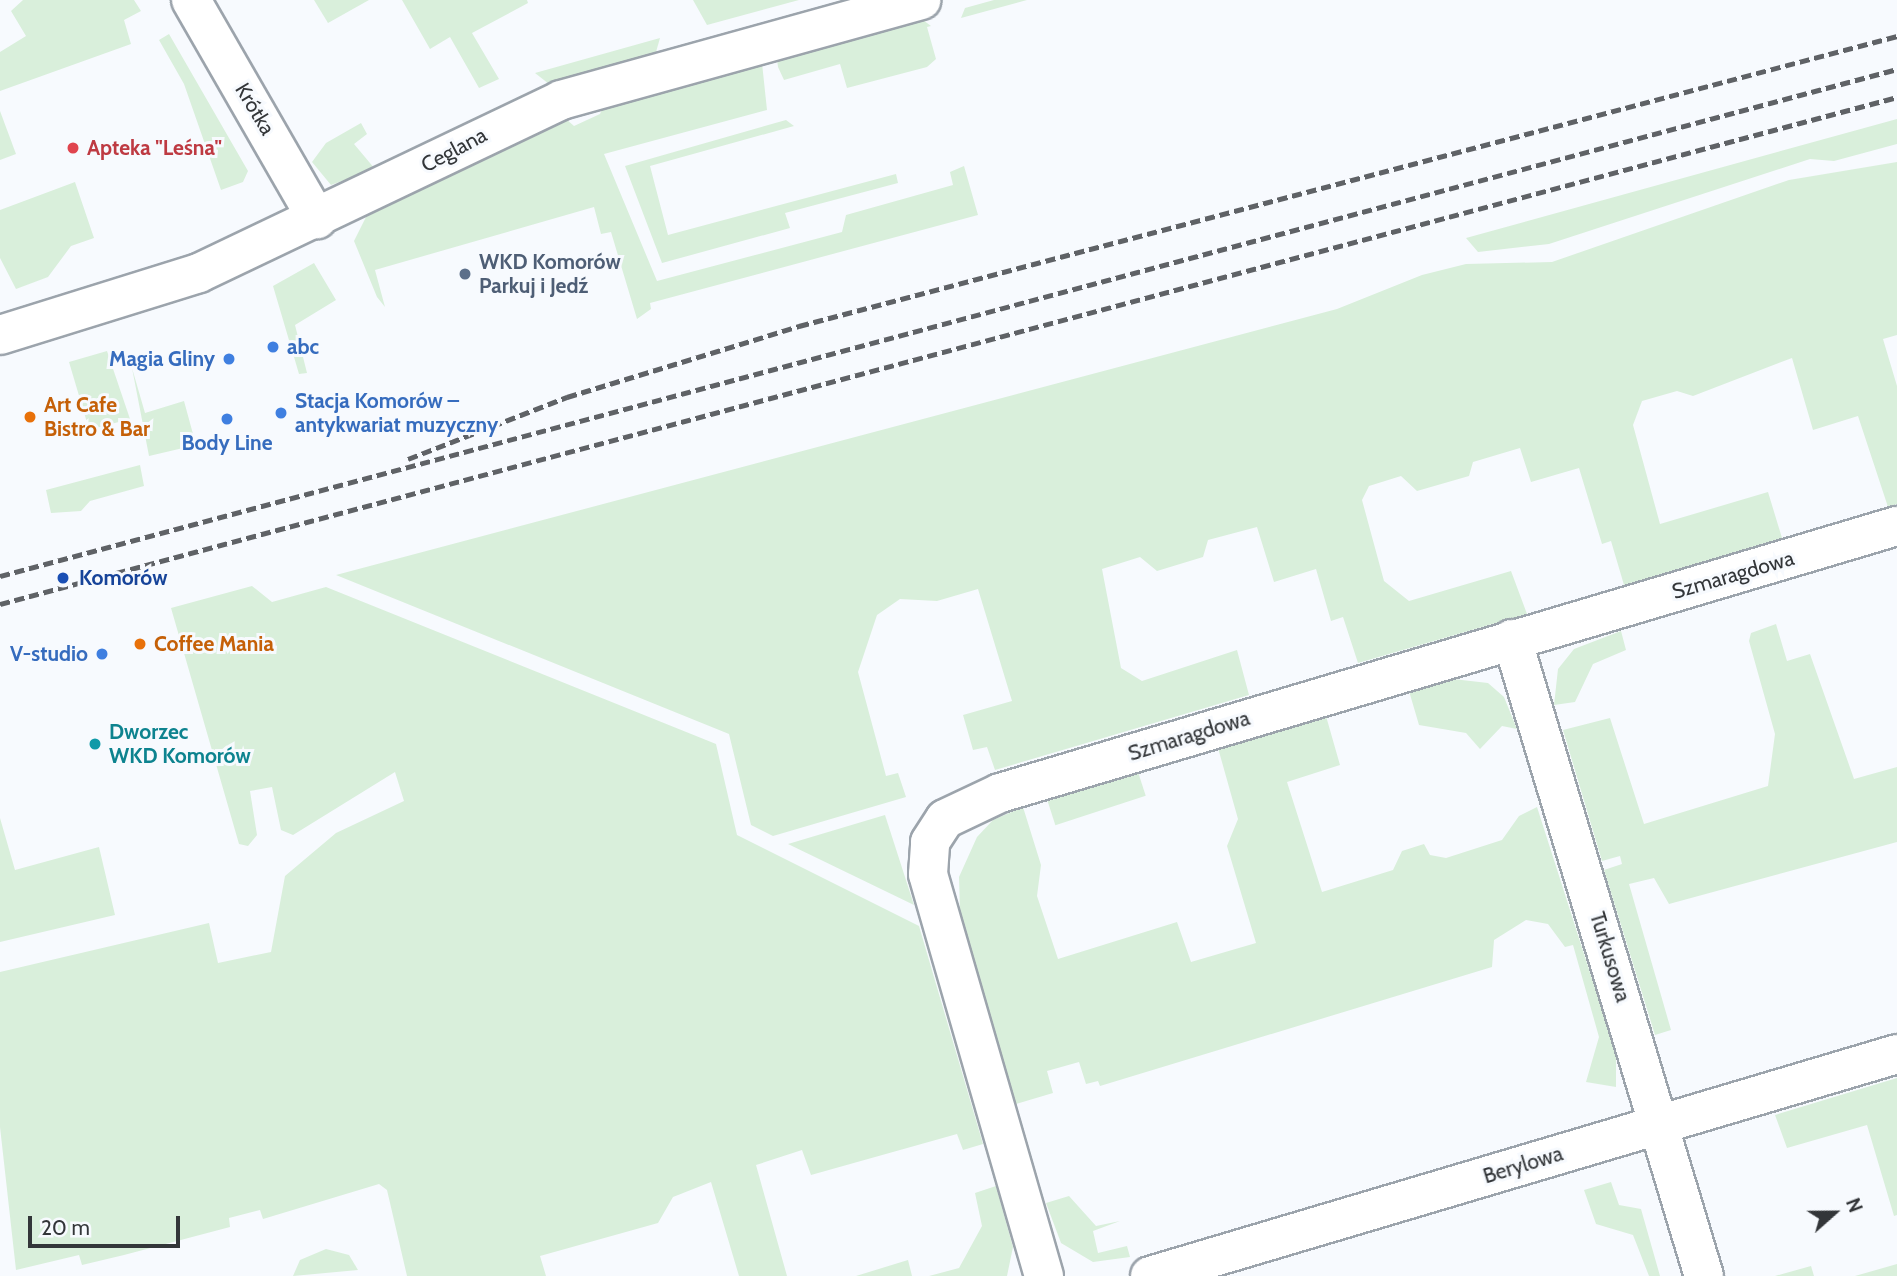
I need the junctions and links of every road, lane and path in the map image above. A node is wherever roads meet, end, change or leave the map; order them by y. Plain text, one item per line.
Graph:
1 (191, 0) edge
2 (921, 0) edge
3 (317, 219) junction
4 (0, 335) edge
5 (1897, 526) edge
6 (1513, 639) junction
7 (1897, 1054) edge
8 (1659, 1124) junction
9 (1044, 1276) edge
10 (1150, 1276) edge
11 (1704, 1276) edge

1 - 3 street, Krótka
2 - 3 street, Ceglana
3 - 4 street, Ceglana
5 - 6 street, Szmaragdowa
6 - 8 street, Turkusowa
6 - 9 street, Szmaragdowa
7 - 8 street, Berylowa
8 - 10 street, Berylowa
8 - 11 street, Turkusowa

